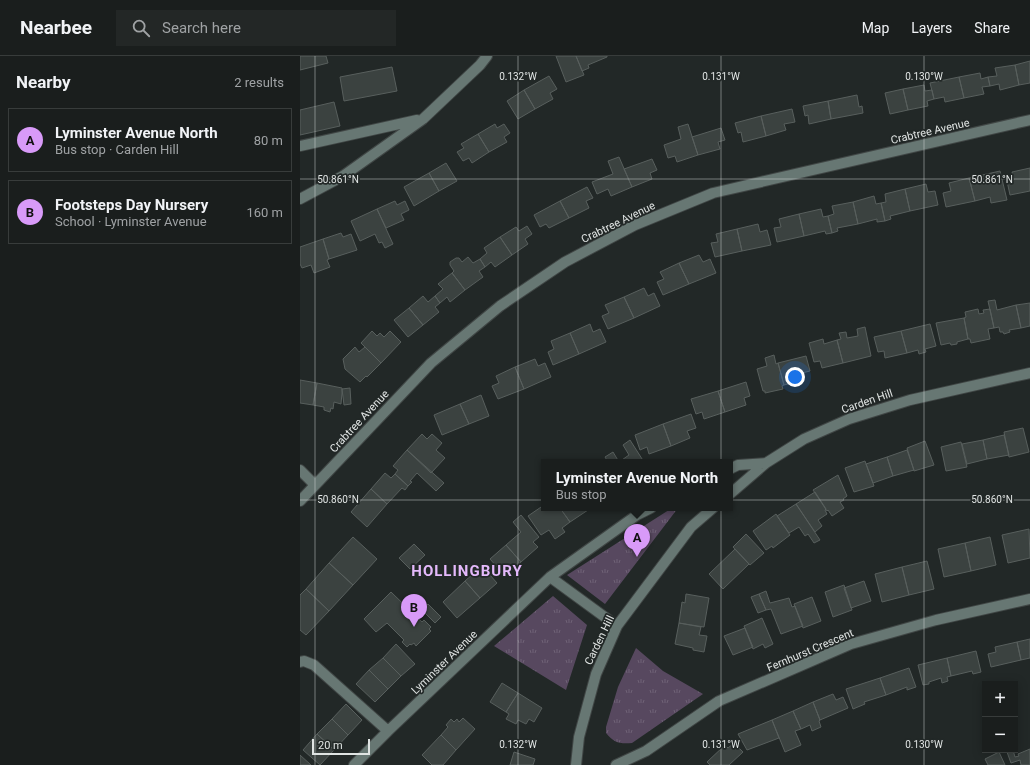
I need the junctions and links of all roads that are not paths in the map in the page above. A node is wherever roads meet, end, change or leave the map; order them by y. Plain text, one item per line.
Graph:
1 (487, 56) edge
2 (423, 119) junction
3 (1030, 120) edge
4 (300, 146) edge
5 (300, 199) edge
6 (1030, 373) edge
7 (766, 463) junction
8 (733, 468) edge
9 (300, 470) edge
10 (315, 485) junction
11 (733, 491) edge
12 (300, 502) edge
13 (645, 511) edge
14 (710, 511) edge
15 (550, 577) junction
16 (1030, 599) edge
17 (617, 626) junction
18 (300, 662) edge
19 (388, 731) junction
20 (354, 765) edge
21 (576, 765) edge
22 (616, 765) edge

1 - 2 street
2 - 4 street
2 - 5 street
3 - 10 street, Crabtree Avenue
6 - 7 street, Carden Hill
7 - 8 street
7 - 11 street, Carden Hill
9 - 10 street
10 - 12 street, Crabtree Avenue
13 - 15 street, Lyminster Avenue
14 - 17 street, Carden Hill
15 - 17 street
15 - 19 street, Lyminster Avenue
16 - 22 street, Fernhurst Crescent
17 - 21 street, Carden Hill
18 - 19 street
19 - 20 street, Lyminster Avenue

